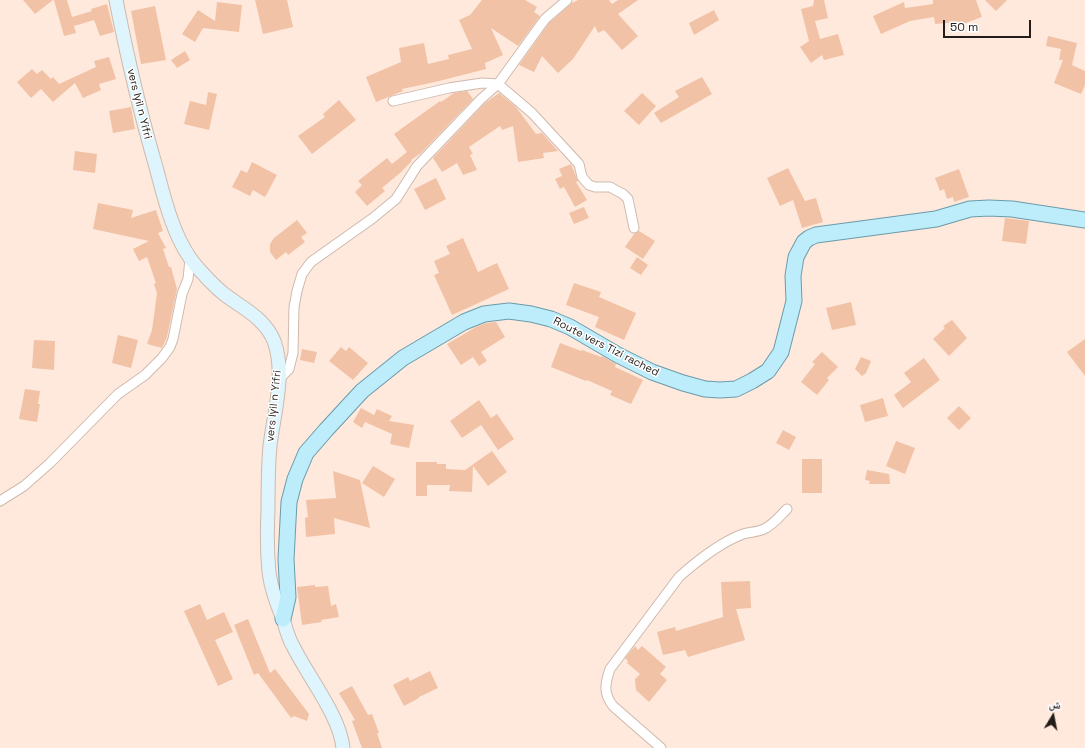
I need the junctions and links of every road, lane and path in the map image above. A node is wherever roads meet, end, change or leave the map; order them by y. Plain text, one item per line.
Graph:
1 (116, 0) edge
2 (566, 0) edge
3 (498, 84) junction
4 (393, 101) dead end
5 (1085, 220) edge
6 (634, 228) dead end
7 (190, 259) junction
8 (279, 379) junction
9 (0, 502) edge
10 (788, 509) dead end
11 (283, 618) junction
12 (343, 748) edge
13 (661, 748) edge

1 - 7 main road, vers Iγil n Yifri
2 - 3 street
3 - 4 street
3 - 6 street
3 - 8 street
5 - 11 main road, Route vers Tizi rached
7 - 8 main road, vers Iγil n Yifri
7 - 9 street
8 - 11 main road, vers Iγil n Yifri
10 - 13 street
11 - 12 main road, vers Iγil n Yifri

